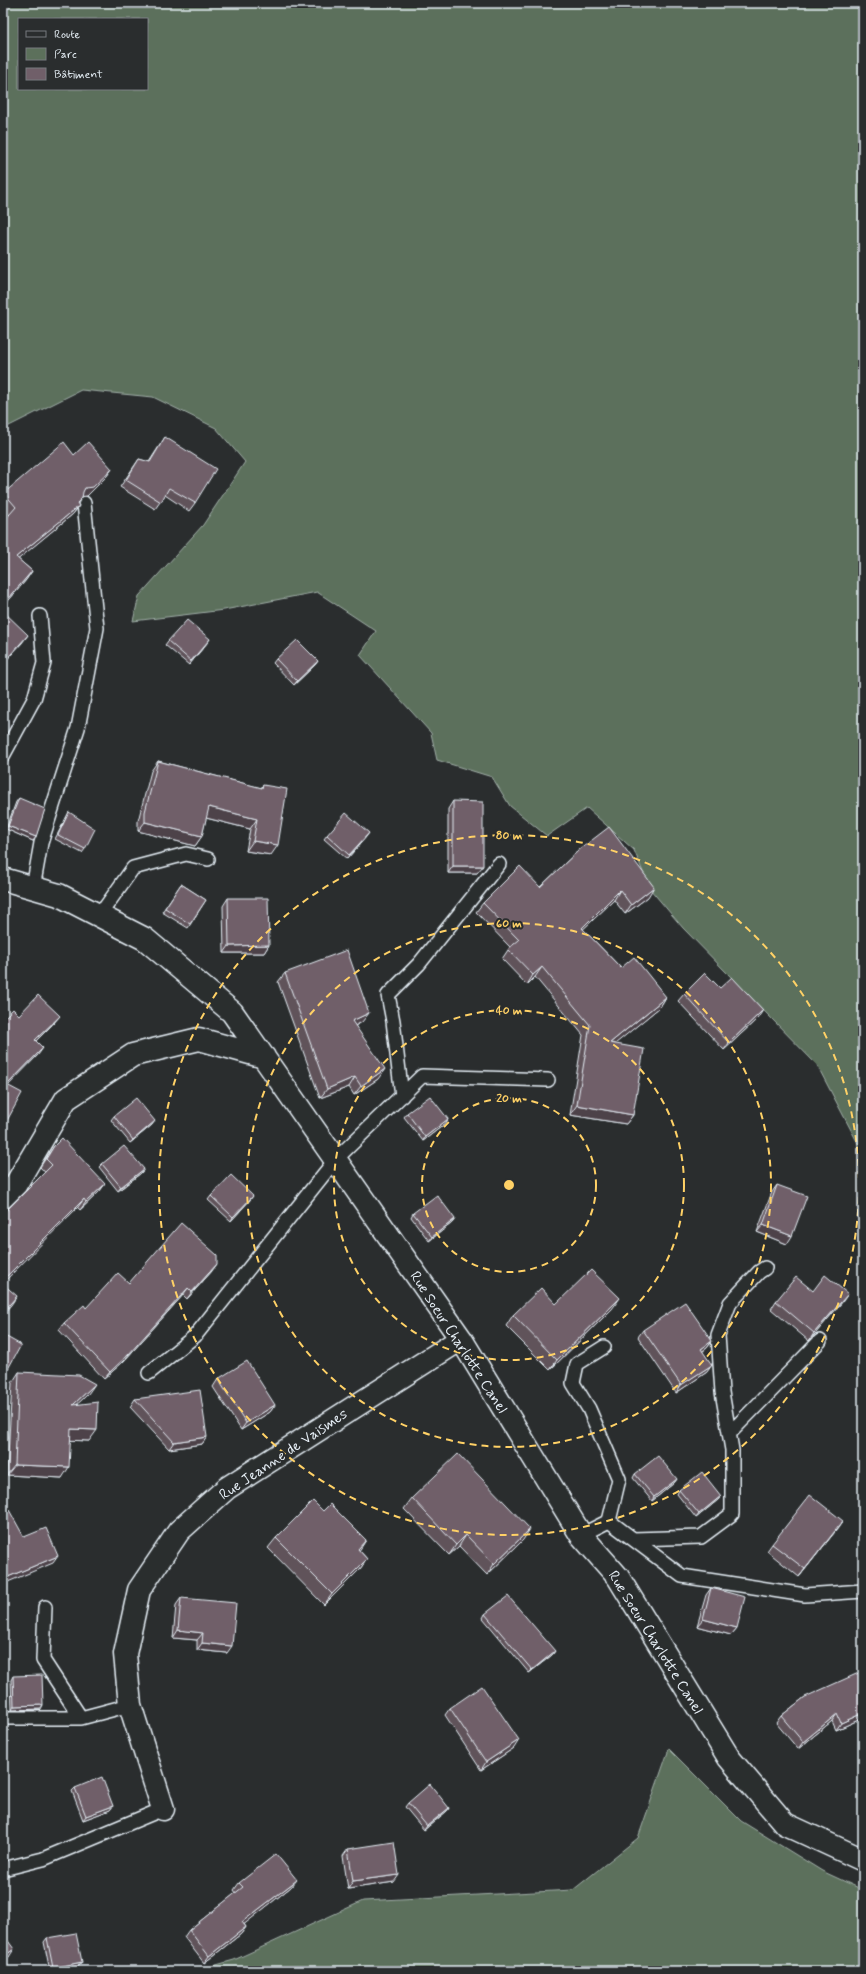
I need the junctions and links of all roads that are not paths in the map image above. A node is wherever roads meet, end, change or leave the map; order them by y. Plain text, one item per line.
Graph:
1 (84, 503) edge
2 (40, 616) dead end
3 (3, 756) edge
4 (208, 859) dead end
5 (499, 864) dead end
6 (3, 879) edge
7 (33, 888) junction
8 (99, 916) junction
9 (264, 1057) junction
10 (548, 1080) dead end
11 (402, 1096) junction
12 (336, 1159) junction
13 (3, 1198) edge
14 (765, 1268) dead end
15 (461, 1339) junction
16 (820, 1341) edge
17 (604, 1347) dead end
18 (149, 1373) dead end
19 (729, 1434) junction
20 (609, 1521) junction
21 (580, 1535) junction
22 (633, 1539) junction
23 (863, 1591) edge
24 (46, 1607) dead end
25 (130, 1705) junction
26 (3, 1718) edge
27 (82, 1718) junction
28 (163, 1809) joint
29 (863, 1860) edge
30 (3, 1869) edge

1 - 7 lane
2 - 3 lane
4 - 8 lane
5 - 11 lane
6 - 7 street, Rue Soeur Charlotte Canel
7 - 8 street, Rue Soeur Charlotte Canel
8 - 9 street, Rue Soeur Charlotte Canel
9 - 12 street, Rue Soeur Charlotte Canel
9 - 13 street
10 - 11 lane
11 - 12 lane
12 - 15 street, Rue Soeur Charlotte Canel
12 - 18 lane
14 - 19 lane
15 - 21 street, Rue Soeur Charlotte Canel
15 - 25 street, Rue Jeanne de Vaismes
16 - 19 lane
17 - 20 lane
19 - 22 lane
20 - 21 lane
20 - 22 lane
21 - 29 street, Rue Soeur Charlotte Canel
22 - 23 lane
24 - 27 lane
25 - 27 lane
25 - 28 street, Rue Jeanne de Vaismes
26 - 27 lane
28 - 30 lane

